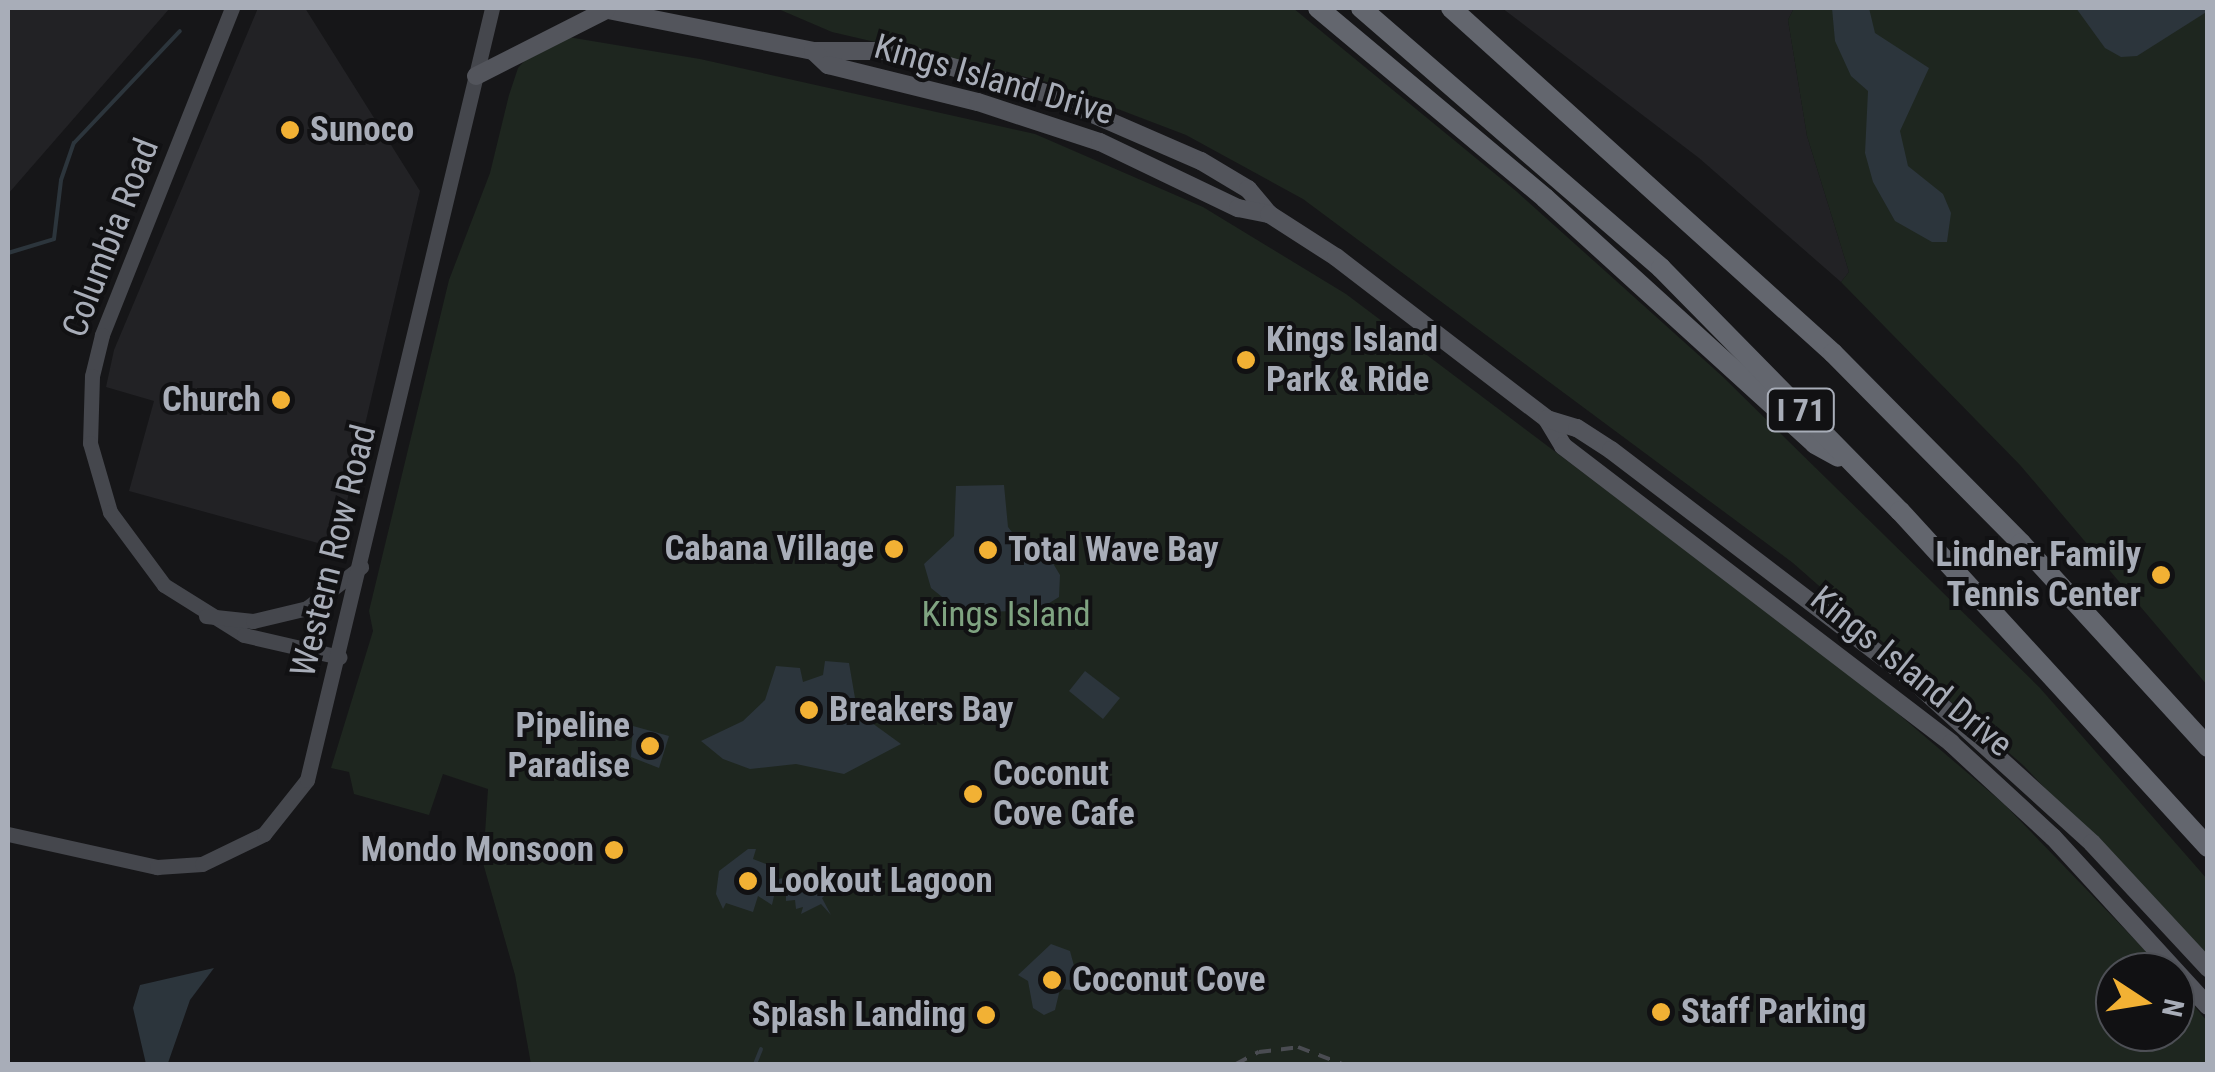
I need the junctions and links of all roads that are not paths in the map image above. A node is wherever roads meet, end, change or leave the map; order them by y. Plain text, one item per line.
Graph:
1 (232, 8) edge
2 (492, 8) edge
3 (1318, 8) edge
4 (1360, 8) edge
5 (1451, 8) edge
6 (602, 9) edge
7 (813, 52) junction
8 (476, 76) junction
9 (1269, 214) junction
10 (1547, 419) junction
11 (1859, 469) junction
12 (361, 567) junction
13 (206, 616) junction
14 (339, 657) junction
15 (2208, 747) edge
16 (8, 834) edge
17 (2208, 846) edge
18 (2208, 968) edge
19 (2208, 1006) edge

1 - 13 street, Columbia Road
2 - 8 street, Western Row Road
3 - 11 highway
4 - 11 highway, I 71
5 - 15 highway, I 71
6 - 7 main road, Kings Island Drive
6 - 8 main road
7 - 9 main road, Kings Island Drive
7 - 9 main road, Kings Island Drive
8 - 12 street, Western Row Road
9 - 10 main road, Kings Island Drive
10 - 18 main road, Kings Island Drive
10 - 19 main road, Kings Island Drive
11 - 17 highway, I 71
12 - 13 street
12 - 14 street, Western Row Road
13 - 14 street, Columbia Road
14 - 16 street, Western Row Road

